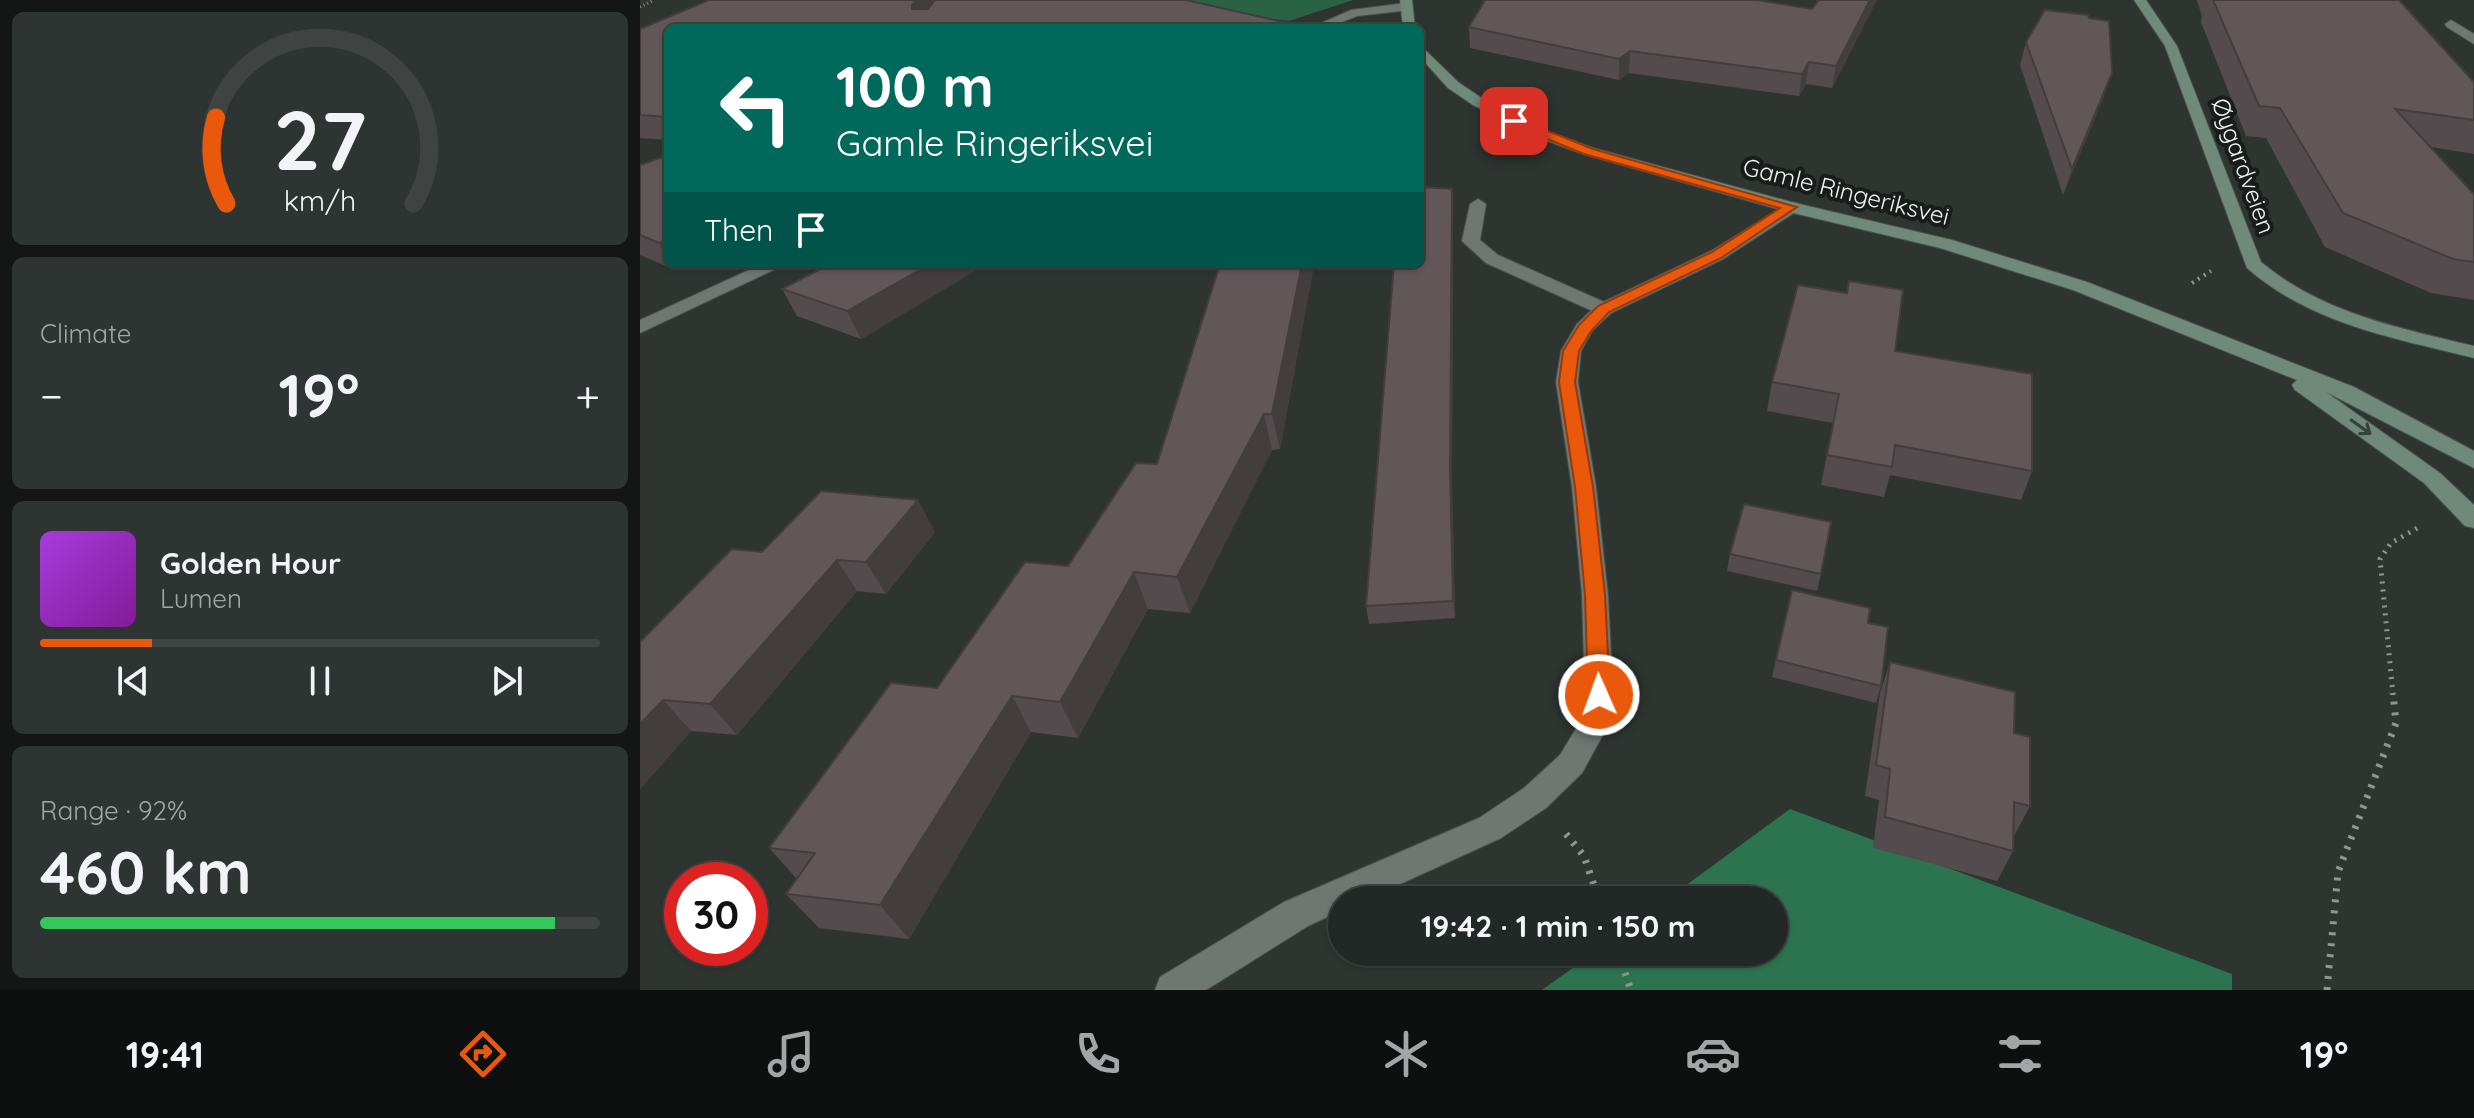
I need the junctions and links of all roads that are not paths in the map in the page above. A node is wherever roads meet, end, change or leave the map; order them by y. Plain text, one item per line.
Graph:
1 (2140, 0) edge
2 (1406, 3) edge
3 (1326, 24) edge
4 (1409, 24) edge
5 (2451, 24) dead end
6 (2474, 40) edge
7 (1424, 54) edge
8 (1478, 204) dead end
9 (1791, 207) junction
10 (768, 268) edge
11 (1604, 309) junction
12 (640, 327) edge
13 (2474, 352) edge
14 (2275, 364) junction
15 (2474, 461) edge
16 (2474, 520) edge
17 (1173, 990) edge

1 - 13 main road, Øygardveien
2 - 3 street
2 - 4 main road
5 - 6 street
7 - 9 main road, Gamle Ringeriksvei
8 - 11 street
9 - 11 street
9 - 14 main road, Gamle Ringeriksvei
10 - 12 street
11 - 17 street
14 - 15 main road, Gamle Ringeriksvei
14 -> 16 main road, Gamle Ringeriksvei

